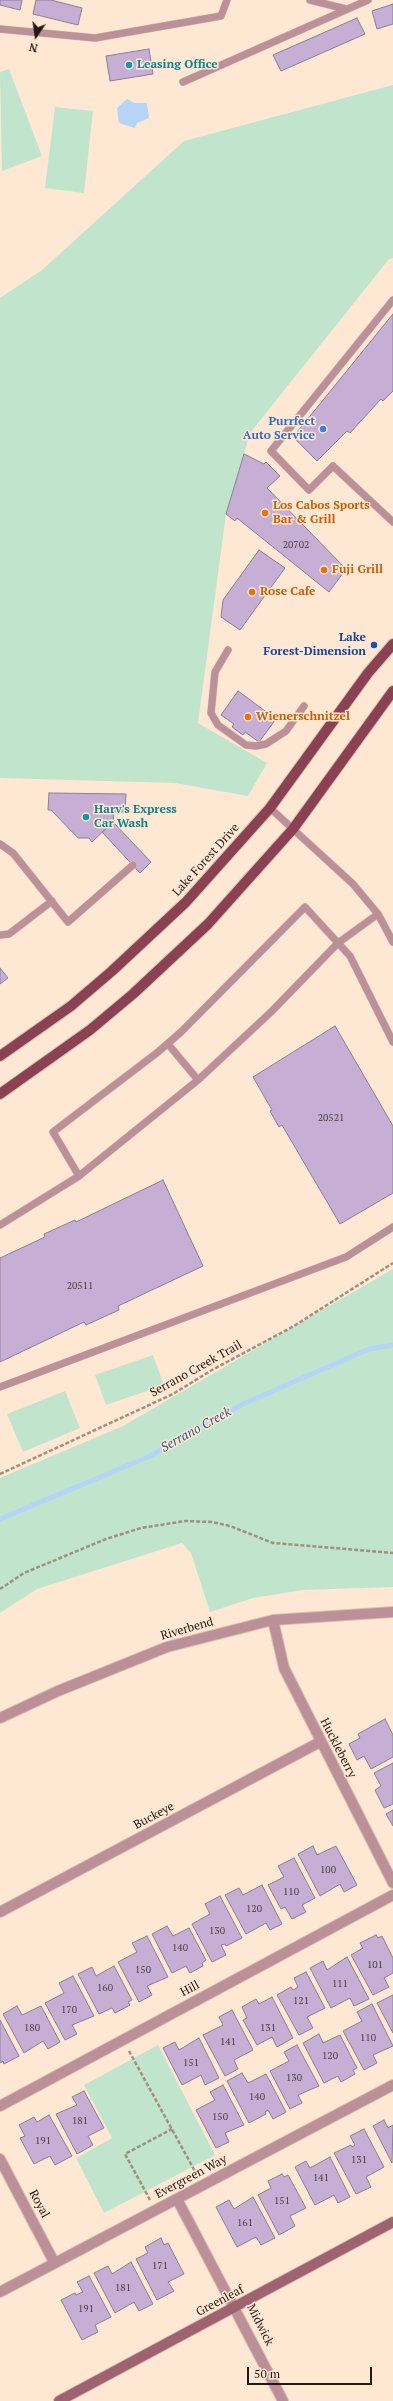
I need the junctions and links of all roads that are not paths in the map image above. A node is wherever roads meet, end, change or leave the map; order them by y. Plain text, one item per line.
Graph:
1 (227, 0) edge
2 (310, 0) edge
3 (368, 0) edge
4 (346, 9) junction
5 (0, 29) edge
6 (183, 82) dead end
7 (393, 300) edge
8 (393, 522) edge
9 (393, 644) edge
10 (228, 650) dead end
11 (393, 691) edge
12 (304, 706) dead end
13 (270, 808) junction
14 (293, 829) junction
15 (0, 844) edge
16 (133, 865) dead end
17 (52, 901) junction
18 (378, 914) junction
19 (0, 935) edge
20 (393, 942) edge
21 (338, 943) junction
22 (393, 1042) edge
23 (168, 1044) junction
24 (0, 1056) edge
25 (198, 1080) junction
26 (0, 1094) edge
27 (79, 1176) junction
28 (1, 1222) edge
29 (393, 1227) edge
30 (0, 1387) edge
31 (393, 1612) edge
32 (273, 1620) junction
33 (0, 1718) edge
34 (320, 1742) junction
35 (393, 1883) edge
36 (393, 1895) edge
37 (0, 1912) edge
38 (393, 2085) edge
39 (0, 2106) edge
40 (0, 2159) edge
41 (177, 2199) junction
42 (393, 2222) edge
43 (54, 2262) junction
44 (0, 2292) edge
45 (236, 2308) junction
46 (59, 2401) edge
47 (283, 2401) edge

1 - 5 lane
2 - 4 lane
3 - 4 lane
4 - 6 lane
7 - 8 lane
9 - 13 main road, Lake Forest Drive
10 - 12 lane
11 - 14 main road
13 - 14 lane
13 - 24 main road, Lake Forest Drive
14 - 18 lane
14 - 26 main road
15 - 17 lane
16 - 17 lane
17 - 19 lane
18 - 20 lane
18 - 21 lane
21 - 22 lane
21 - 23 lane
21 - 25 lane
23 - 25 lane
23 - 27 lane
25 - 27 lane
27 - 28 lane
29 - 30 lane
31 - 32 street, Riverbend
32 - 33 street, Riverbend
32 - 34 street, Huckleberry
34 - 35 street, Huckleberry
34 - 37 street, Buckeye
36 - 39 street, Hill
38 - 41 street, Evergreen Way
40 - 43 street, Royal
41 - 43 street, Evergreen Way
41 - 45 street, Midwick
42 - 45 street, Greenleaf
43 - 44 street, Evergreen Way
45 - 46 street, Greenleaf
45 - 47 street, Midwick

